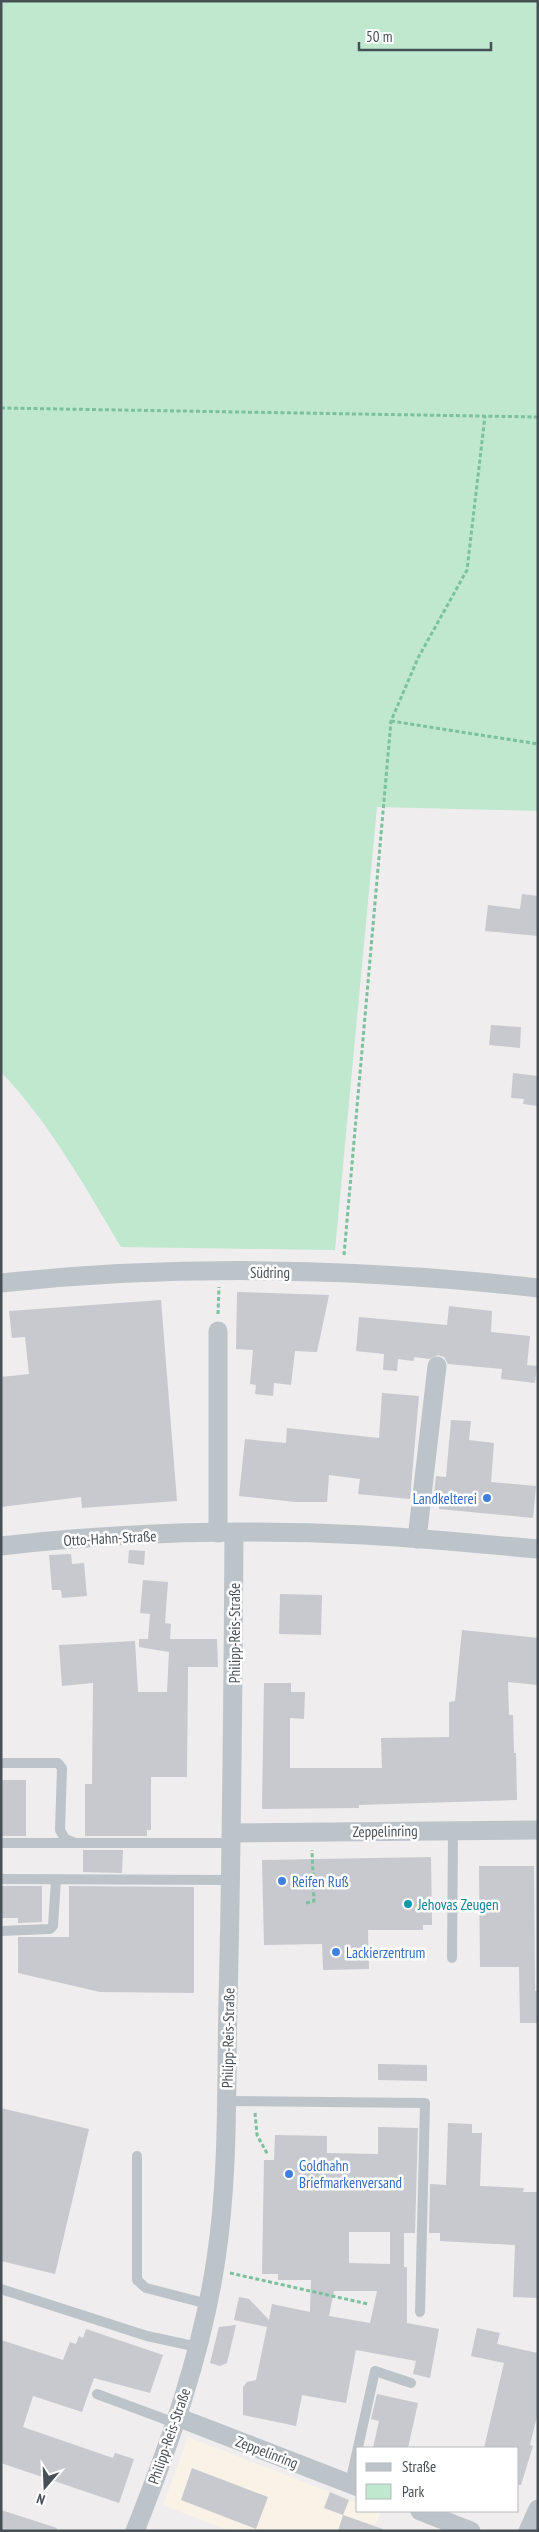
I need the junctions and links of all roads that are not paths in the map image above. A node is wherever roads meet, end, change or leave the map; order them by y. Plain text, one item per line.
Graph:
1 (1, 1283) edge
2 (538, 1288) edge
3 (218, 1330) road end
4 (437, 1366) dead end
5 (226, 1533) junction
6 (418, 1540) junction
7 (1, 1546) edge
8 (538, 1549) edge
9 (1, 1763) edge
10 (538, 1830) edge
11 (453, 1831) junction
12 (232, 1838) junction
13 (1, 1843) edge
14 (76, 1844) junction
15 (1, 1879) edge
16 (56, 1880) junction
17 (231, 1880) junction
18 (1, 1931) edge
19 (452, 1958) dead end
20 (227, 2101) junction
21 (137, 2156) dead end
22 (1, 2289) edge
23 (208, 2304) junction
24 (420, 2312) dead end
25 (198, 2348) junction
26 (410, 2383) dead end
27 (97, 2394) dead end
28 (176, 2420) junction
29 (361, 2447) edge
30 (354, 2485) edge
31 (538, 2509) edge
32 (423, 2512) edge
33 (135, 2531) edge
34 (471, 2531) edge
35 (528, 2531) edge

1 - 2 street, Südring
3 - 5 street
4 - 6 street
5 - 6 street, Otto-Hahn-Straße
5 - 7 street, Otto-Hahn-Straße
5 - 12 street, Philipp-Reis-Straße
6 - 8 street, Otto-Hahn-Straße
9 - 14 lane
10 - 11 street, Zeppelinring
11 - 12 street, Zeppelinring
11 - 19 lane
12 - 14 lane
12 - 17 street, Philipp-Reis-Straße
13 - 14 lane
15 - 16 lane
16 - 17 lane
16 - 18 lane
17 - 20 street, Philipp-Reis-Straße
20 - 23 street, Philipp-Reis-Straße
20 - 24 lane
21 - 23 lane
22 - 25 lane
23 - 25 street, Philipp-Reis-Straße
25 - 28 street, Philipp-Reis-Straße
26 - 29 lane
27 - 28 lane
28 - 30 street, Zeppelinring
28 - 33 street, Philipp-Reis-Straße
31 - 35 street
32 - 34 street

